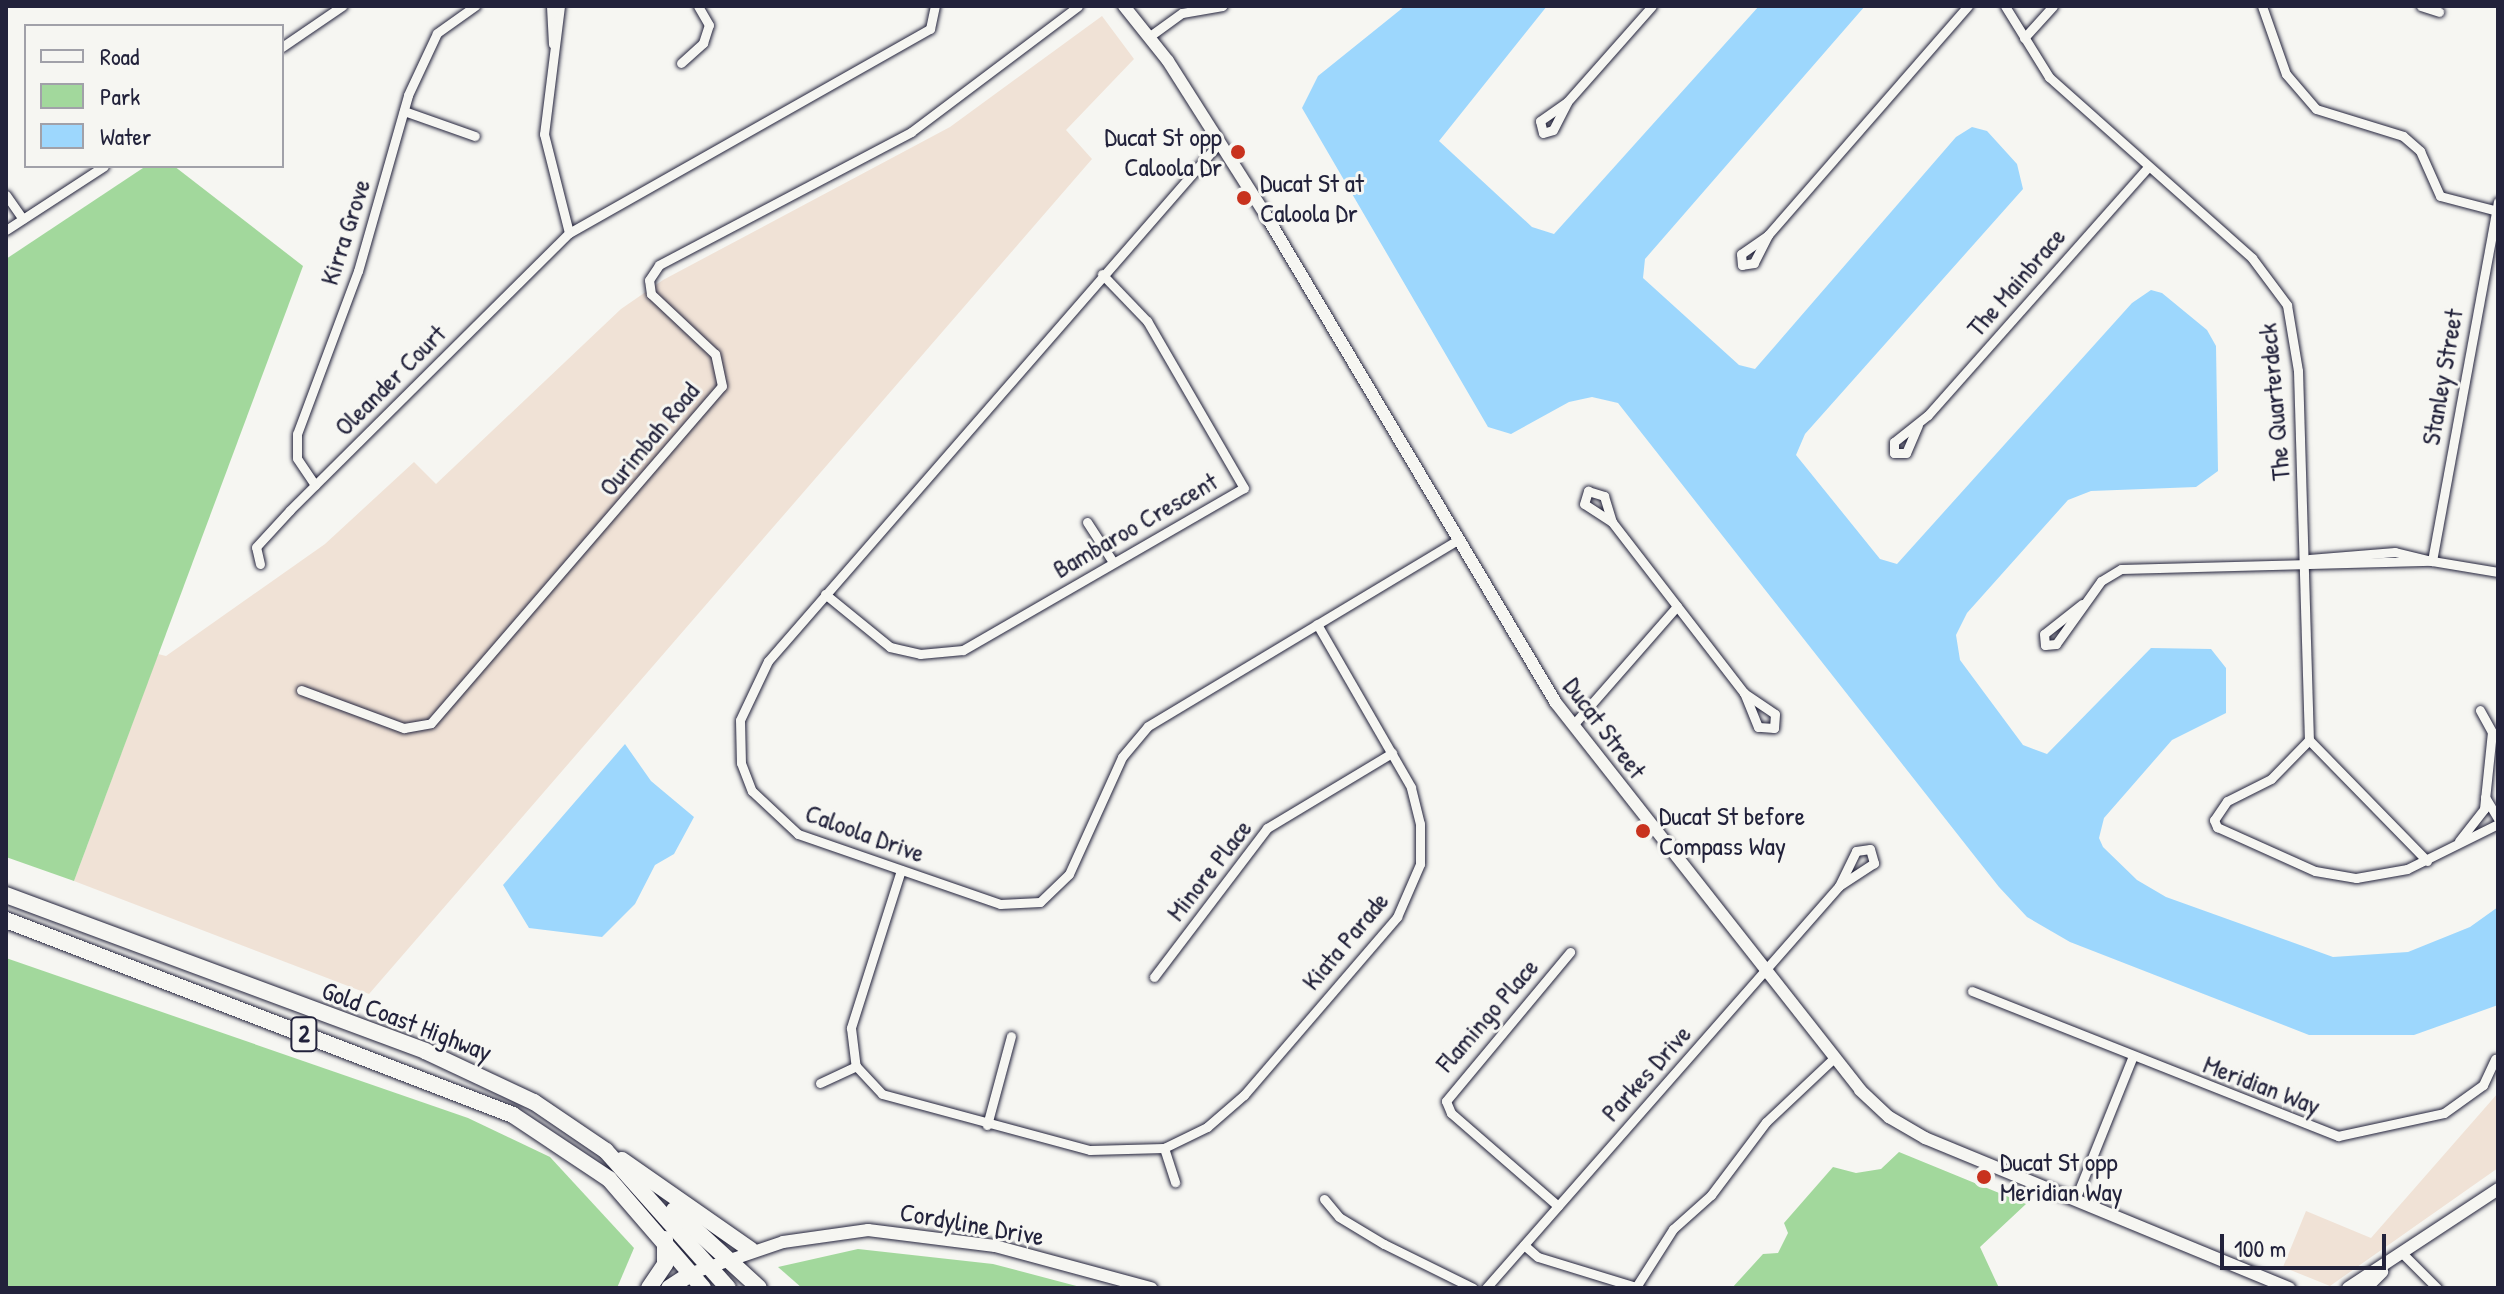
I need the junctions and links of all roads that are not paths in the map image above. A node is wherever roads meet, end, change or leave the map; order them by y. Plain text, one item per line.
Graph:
1 (342, 6) edge
2 (475, 6) edge
3 (551, 6) edge
4 (560, 6) edge
5 (698, 6) edge
6 (935, 6) edge
7 (1078, 6) edge
8 (1124, 6) edge
9 (1222, 6) edge
10 (1652, 6) edge
11 (1968, 6) edge
12 (2005, 6) edge
13 (2053, 6) edge
14 (2262, 6) edge
15 (2421, 6) edge
16 (2439, 12) dead end
17 (1150, 36) junction
18 (2024, 38) junction
19 (553, 44) junction
20 (284, 46) edge
21 (681, 63) dead end
22 (1567, 102) dead end
23 (404, 111) junction
24 (475, 136) dead end
25 (1220, 142) junction
26 (101, 168) edge
27 (2147, 168) junction
28 (6, 195) edge
29 (2496, 206) edge
30 (23, 219) junction
31 (6, 230) edge
32 (569, 233) junction
33 (1768, 235) dead end
34 (1102, 274) junction
35 (1918, 425) dead end
36 (315, 485) junction
37 (1087, 522) dead end
38 (1612, 522) dead end
39 (1458, 540) junction
40 (2306, 560) junction
41 (2432, 561) junction
42 (1113, 562) junction
43 (260, 564) dead end
44 (2498, 572) edge
45 (825, 594) junction
46 (2082, 604) junction
47 (1677, 606) junction
48 (1317, 624) junction
49 (301, 690) dead end
50 (1744, 693) dead end
51 (2480, 710) dead end
52 (1573, 725) junction
53 (2309, 740) junction
54 (1392, 753) junction
55 (2484, 790) junction
56 (2498, 821) edge
57 (2446, 851) junction
58 (2427, 861) junction
59 (901, 870) junction
60 (1839, 886) dead end
61 (6, 895) edge
62 (6, 920) edge
63 (1570, 952) dead end
64 (1766, 972) junction
65 (1154, 977) dead end
66 (1972, 991) dead end
67 (1011, 1036) dead end
68 (1834, 1058) junction
69 (2132, 1058) junction
70 (2495, 1059) dead end
71 (856, 1066) junction
72 (820, 1083) dead end
73 (987, 1125) junction
74 (1164, 1148) junction
75 (606, 1151) junction
76 (1175, 1182) dead end
77 (2498, 1189) edge
78 (1324, 1199) dead end
79 (2075, 1200) junction
80 (1558, 1206) junction
81 (664, 1237) junction
82 (1524, 1245) junction
83 (751, 1250) junction
84 (2404, 1255) junction
85 (726, 1259) junction
86 (710, 1266) junction
87 (2387, 1267) junction
88 (692, 1273) junction
89 (649, 1288) edge
90 (669, 1288) edge
91 (703, 1288) edge
92 (728, 1288) edge
93 (759, 1288) edge
94 (1151, 1288) edge
95 (1473, 1288) edge
96 (1486, 1288) edge
97 (1637, 1288) edge
98 (2289, 1288) edge
99 (2348, 1288) edge
100 (2366, 1288) edge
101 (2437, 1288) edge

1 - 20 street
2 - 23 street, Kirra Grove
3 - 19 street
4 - 19 street
5 - 21 street
6 - 32 street
7 - 49 street, Ourimbah Road
8 - 17 street, Ducat Street
9 - 17 street
10 - 22 street
11 - 33 street
12 - 18 street, The Quarterdeck
13 - 18 street
14 - 29 street
15 - 16 street
17 - 25 street, Ducat Street
18 - 27 street, The Quarterdeck
19 - 32 street
23 - 24 street
23 - 36 street, Kirra Grove
25 - 34 street, Caloola Drive
25 - 39 street, Ducat Street
26 - 30 street
27 - 35 street, The Mainbrace
27 - 40 street, The Quarterdeck
28 - 30 street
29 - 41 street, Stanley Street
30 - 31 street
32 - 36 street, Oleander Court
34 - 42 street, Bambaroo Crescent
34 - 45 street, Caloola Drive
36 - 43 street, Oleander Court
37 - 42 street
38 - 47 street
39 - 48 street, Caloola Drive
39 - 52 street, Ducat Street
40 - 41 street
40 - 46 street
40 - 53 street, The Quarterdeck
41 - 44 street
42 - 45 street, Bambaroo Crescent
45 - 59 street, Caloola Drive
46 - 46 street
47 - 50 street
47 - 52 street
48 - 54 street, Kiata Parade
48 - 59 street, Caloola Drive
51 - 55 street
52 - 64 street, Ducat Street
53 - 58 street
53 - 58 street
54 - 65 street, Minore Place
54 - 74 street, Kiata Parade
55 - 56 street
55 - 57 street
56 - 57 street
57 - 58 street
59 - 71 street
60 - 64 street, Parkes Drive
61 - 75 highway, Gold Coast Highway / 2
62 - 81 highway, Gold Coast Highway / 2
63 - 80 street, Flamingo Place
64 - 68 street, Ducat Street
64 - 80 street, Parkes Drive
66 - 69 street, Meridian Way
67 - 73 street
68 - 79 street, Ducat Street
68 - 97 street
69 - 70 street, Meridian Way
69 - 79 street
71 - 72 street
71 - 73 street, Kiata Parade
73 - 74 street, Kiata Parade
74 - 76 street
75 - 83 highway
75 - 85 highway
75 - 86 highway, Gold Coast Highway / 2
77 - 84 street
78 - 95 street
79 - 98 street, Ducat Street
80 - 82 street, Parkes Drive
81 - 88 highway, Gold Coast Highway / 2
81 - 89 highway
82 - 96 street, Parkes Drive
82 - 97 street
83 - 85 street, Cordyline Drive
83 - 94 street, Cordyline Drive
84 - 87 street
84 - 101 street
85 - 86 street, Cordyline Drive
85 - 93 highway
86 - 88 street, Cordyline Drive
86 - 92 highway, Gold Coast Highway / 2
87 - 99 street
87 - 100 street
88 - 90 highway
88 - 91 highway, Gold Coast Highway / 2

